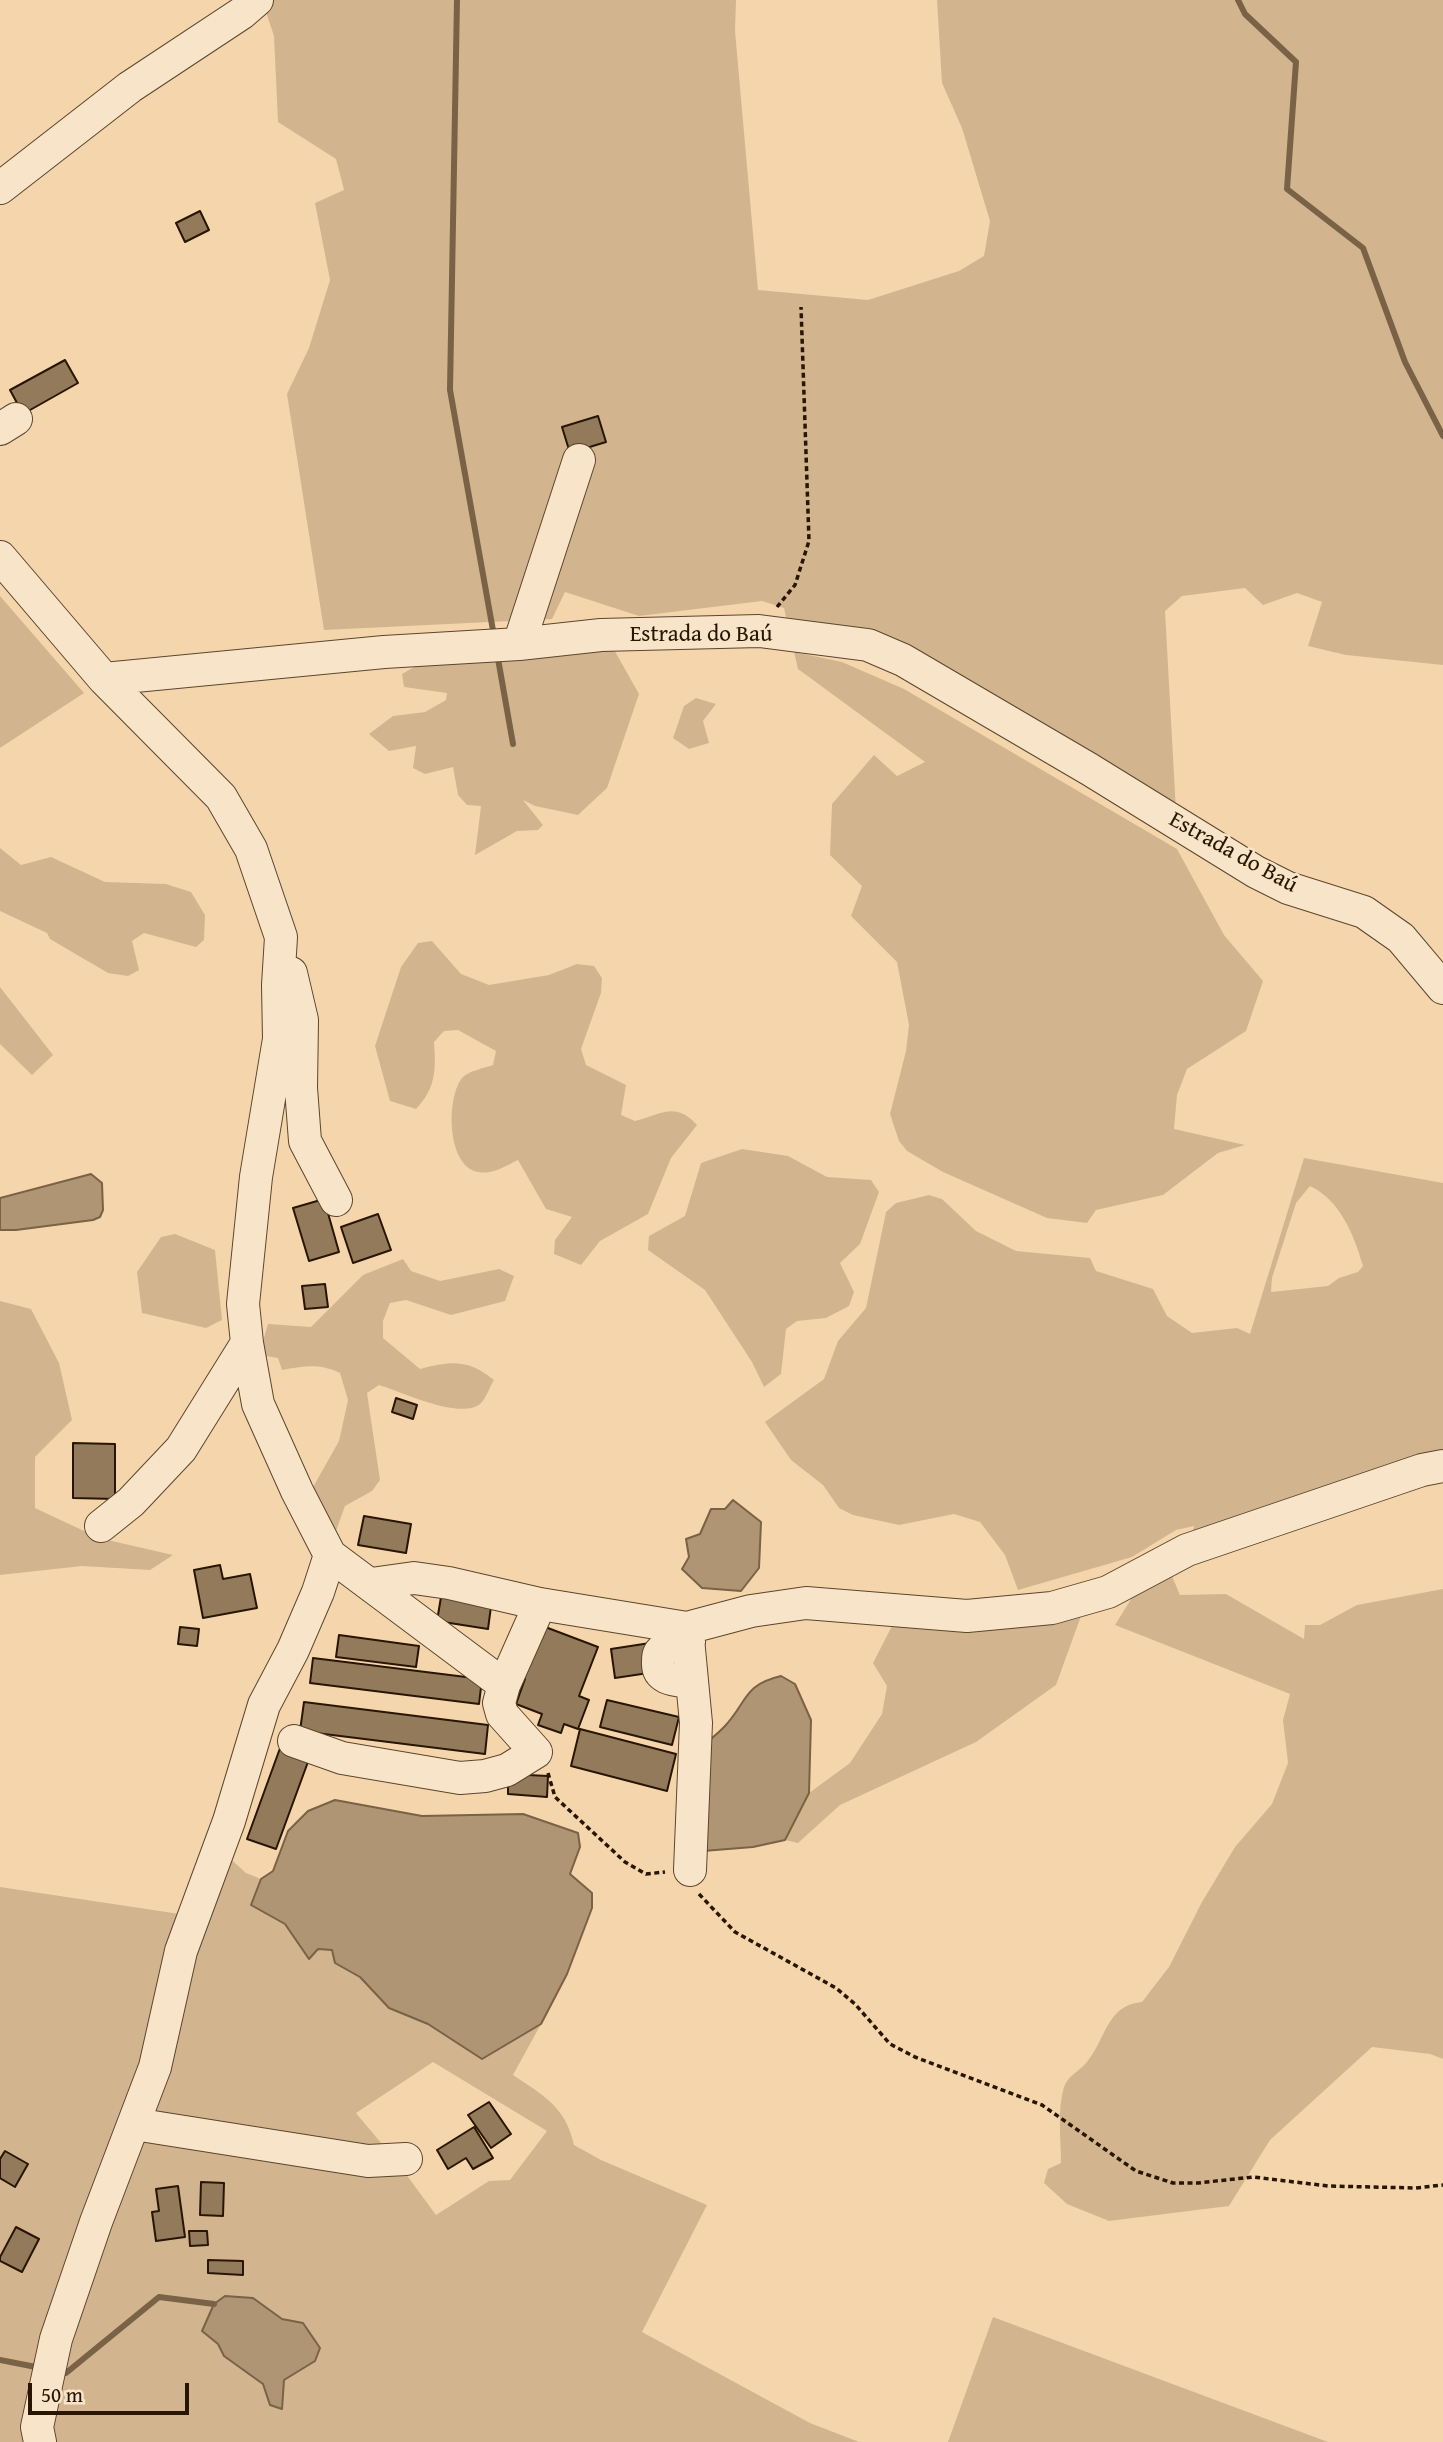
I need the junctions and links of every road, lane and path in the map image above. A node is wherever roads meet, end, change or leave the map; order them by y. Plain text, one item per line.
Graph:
1 (257, 0) edge
2 (0, 188) edge
3 (801, 307) dead end
4 (579, 460) dead end
5 (0, 557) edge
6 (759, 631) junction
7 (519, 643) junction
8 (104, 679) junction
9 (281, 937) junction
10 (1443, 988) edge
11 (336, 1200) dead end
12 (247, 1343) junction
13 (1443, 1466) edge
14 (101, 1526) dead end
15 (330, 1555) junction
16 (371, 1584) junction
17 (540, 1604) junction
18 (688, 1635) junction
19 (504, 1685) junction
20 (295, 1741) dead end
21 (536, 1752) junction
22 (690, 1870) junction
23 (134, 2124) junction
24 (407, 2159) dead end
25 (1443, 2185) edge
26 (40, 2442) edge

1 - 2 street
3 - 6 path
4 - 7 street
5 - 8 street
6 - 7 street, Estrada do Baú
6 - 10 street, Estrada do Baú
7 - 8 street, Estrada do Baú
8 - 9 street
9 - 11 street
9 - 12 street
12 - 14 street
12 - 15 street
13 - 18 street
15 - 16 street
15 - 23 street
16 - 17 street
16 - 19 street
17 - 18 street
17 - 19 street
18 - 22 street
19 - 21 street
20 - 21 street
21 - 22 path
22 - 25 path
23 - 24 street
23 - 26 street

